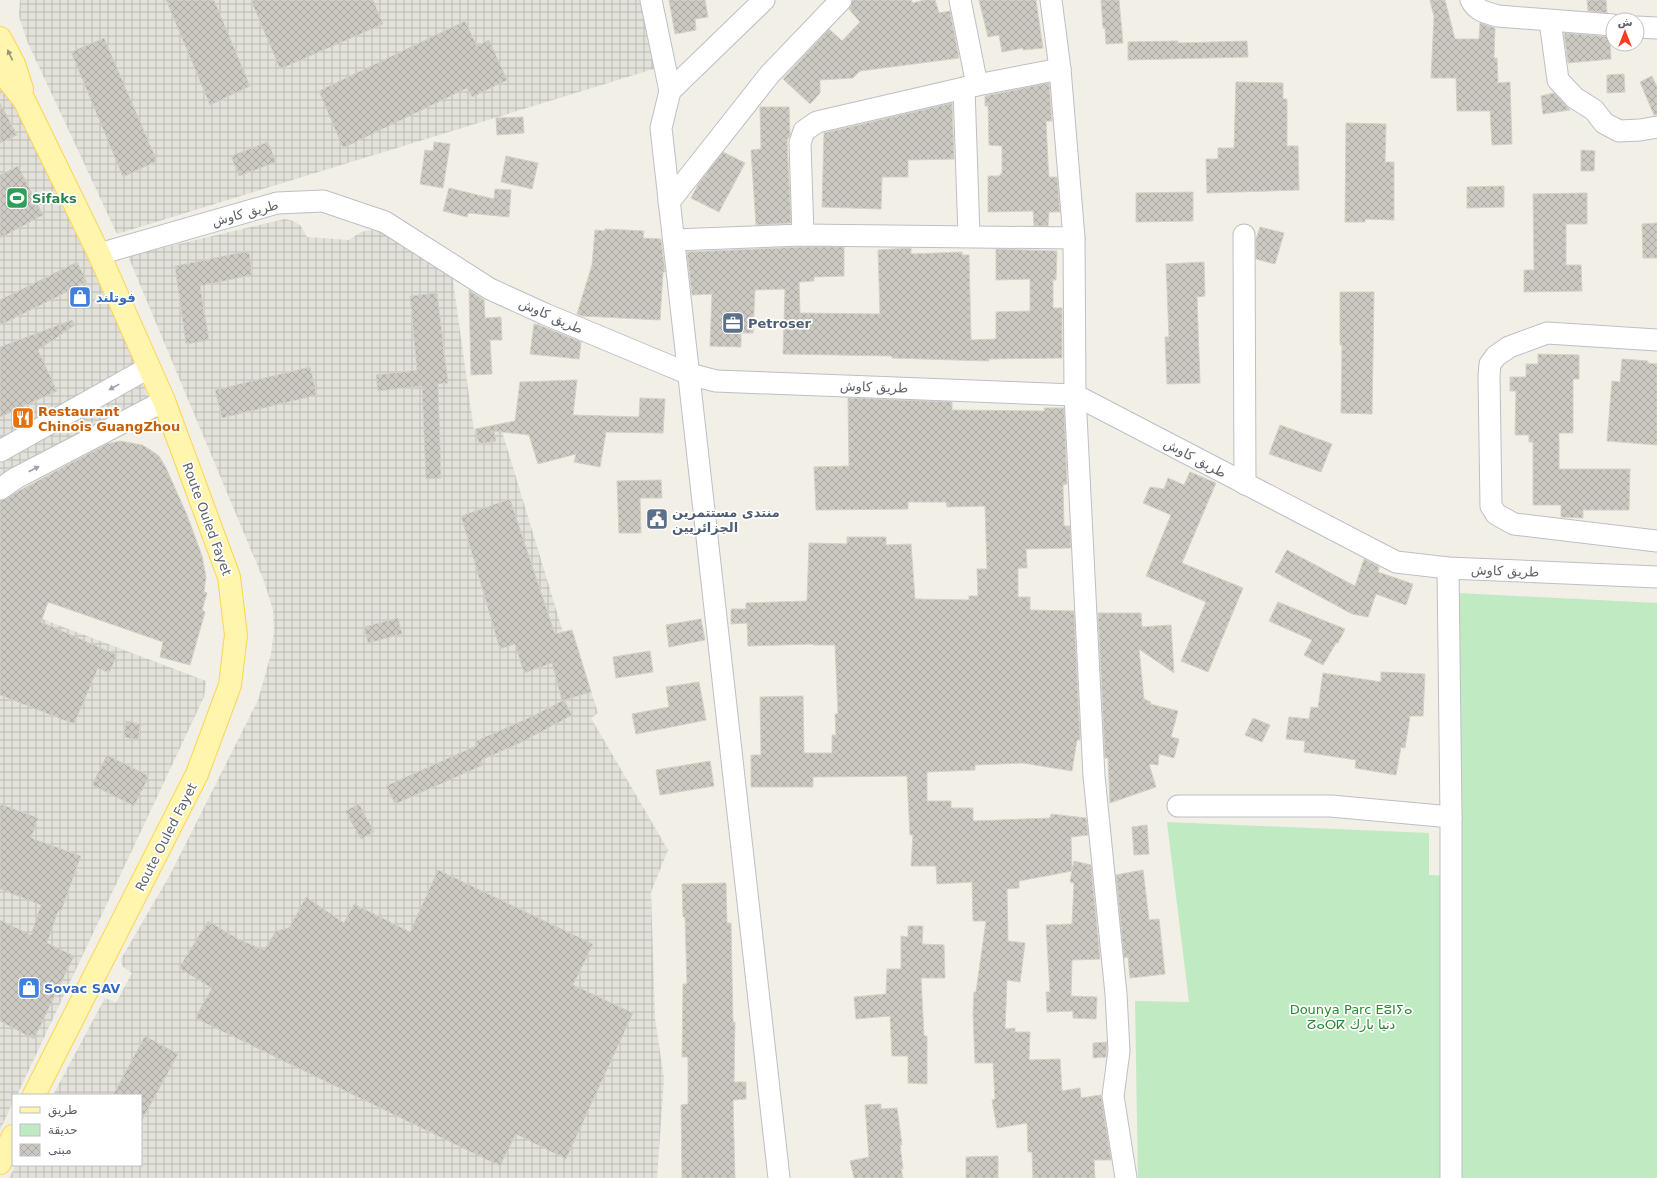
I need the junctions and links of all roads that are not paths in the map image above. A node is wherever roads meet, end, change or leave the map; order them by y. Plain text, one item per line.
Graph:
1 (651, 0) edge
2 (764, 0) edge
3 (960, 0) edge
4 (1051, 0) edge
5 (1471, 0) edge
6 (830, 3) edge
7 (1550, 20) junction
8 (1605, 24) edge
9 (1645, 27) edge
10 (1657, 28) edge
11 (0, 38) edge
12 (1060, 69) junction
13 (0, 70) edge
14 (970, 86) junction
15 (670, 91) junction
16 (24, 100) junction
17 (1657, 127) edge
18 (669, 202) junction
19 (803, 235) junction
20 (1244, 235) dead end
21 (969, 236) junction
22 (1074, 238) junction
23 (674, 240) junction
24 (99, 254) junction
25 (1657, 340) edge
26 (148, 368) junction
27 (689, 374) junction
28 (1075, 395) junction
29 (164, 401) junction
30 (0, 451) edge
31 (1245, 484) junction
32 (0, 488) edge
33 (1657, 541) edge
34 (1448, 568) junction
35 (1657, 577) edge
36 (1178, 806) dead end
37 (1451, 817) junction
38 (35, 1094) edge
39 (12, 1138) edge
40 (0, 1163) edge
41 (779, 1178) edge
42 (1126, 1178) edge
43 (1451, 1178) edge

1 - 15 street
2 - 15 street
3 - 14 street
4 - 12 street
5 - 7 street
6 - 18 street
7 - 8 street
7 - 17 street
9 - 10 street
16 -> 11 main road
12 - 14 street
12 - 22 street
13 - 16 main road
14 - 19 street
14 - 21 street
15 - 18 street
16 - 24 main road, Route Ouled Fayet
18 - 23 street
19 - 21 street
19 - 23 street
20 - 31 street
21 - 22 street
22 - 28 street
23 - 27 street
24 - 26 main road, Route Ouled Fayet
24 - 27 street, طريق كاوش
25 - 33 street
26 - 29 main road, Route Ouled Fayet
26 -> 30 street
27 - 28 street, طريق كاوش
27 - 41 street
28 - 31 street, طريق كاوش
28 - 42 street
32 -> 29 street
29 - 38 main road, Route Ouled Fayet
31 - 34 street, طريق كاوش
34 - 35 street, طريق كاوش
34 - 37 street
36 - 37 street
37 - 43 street
39 - 40 main road

